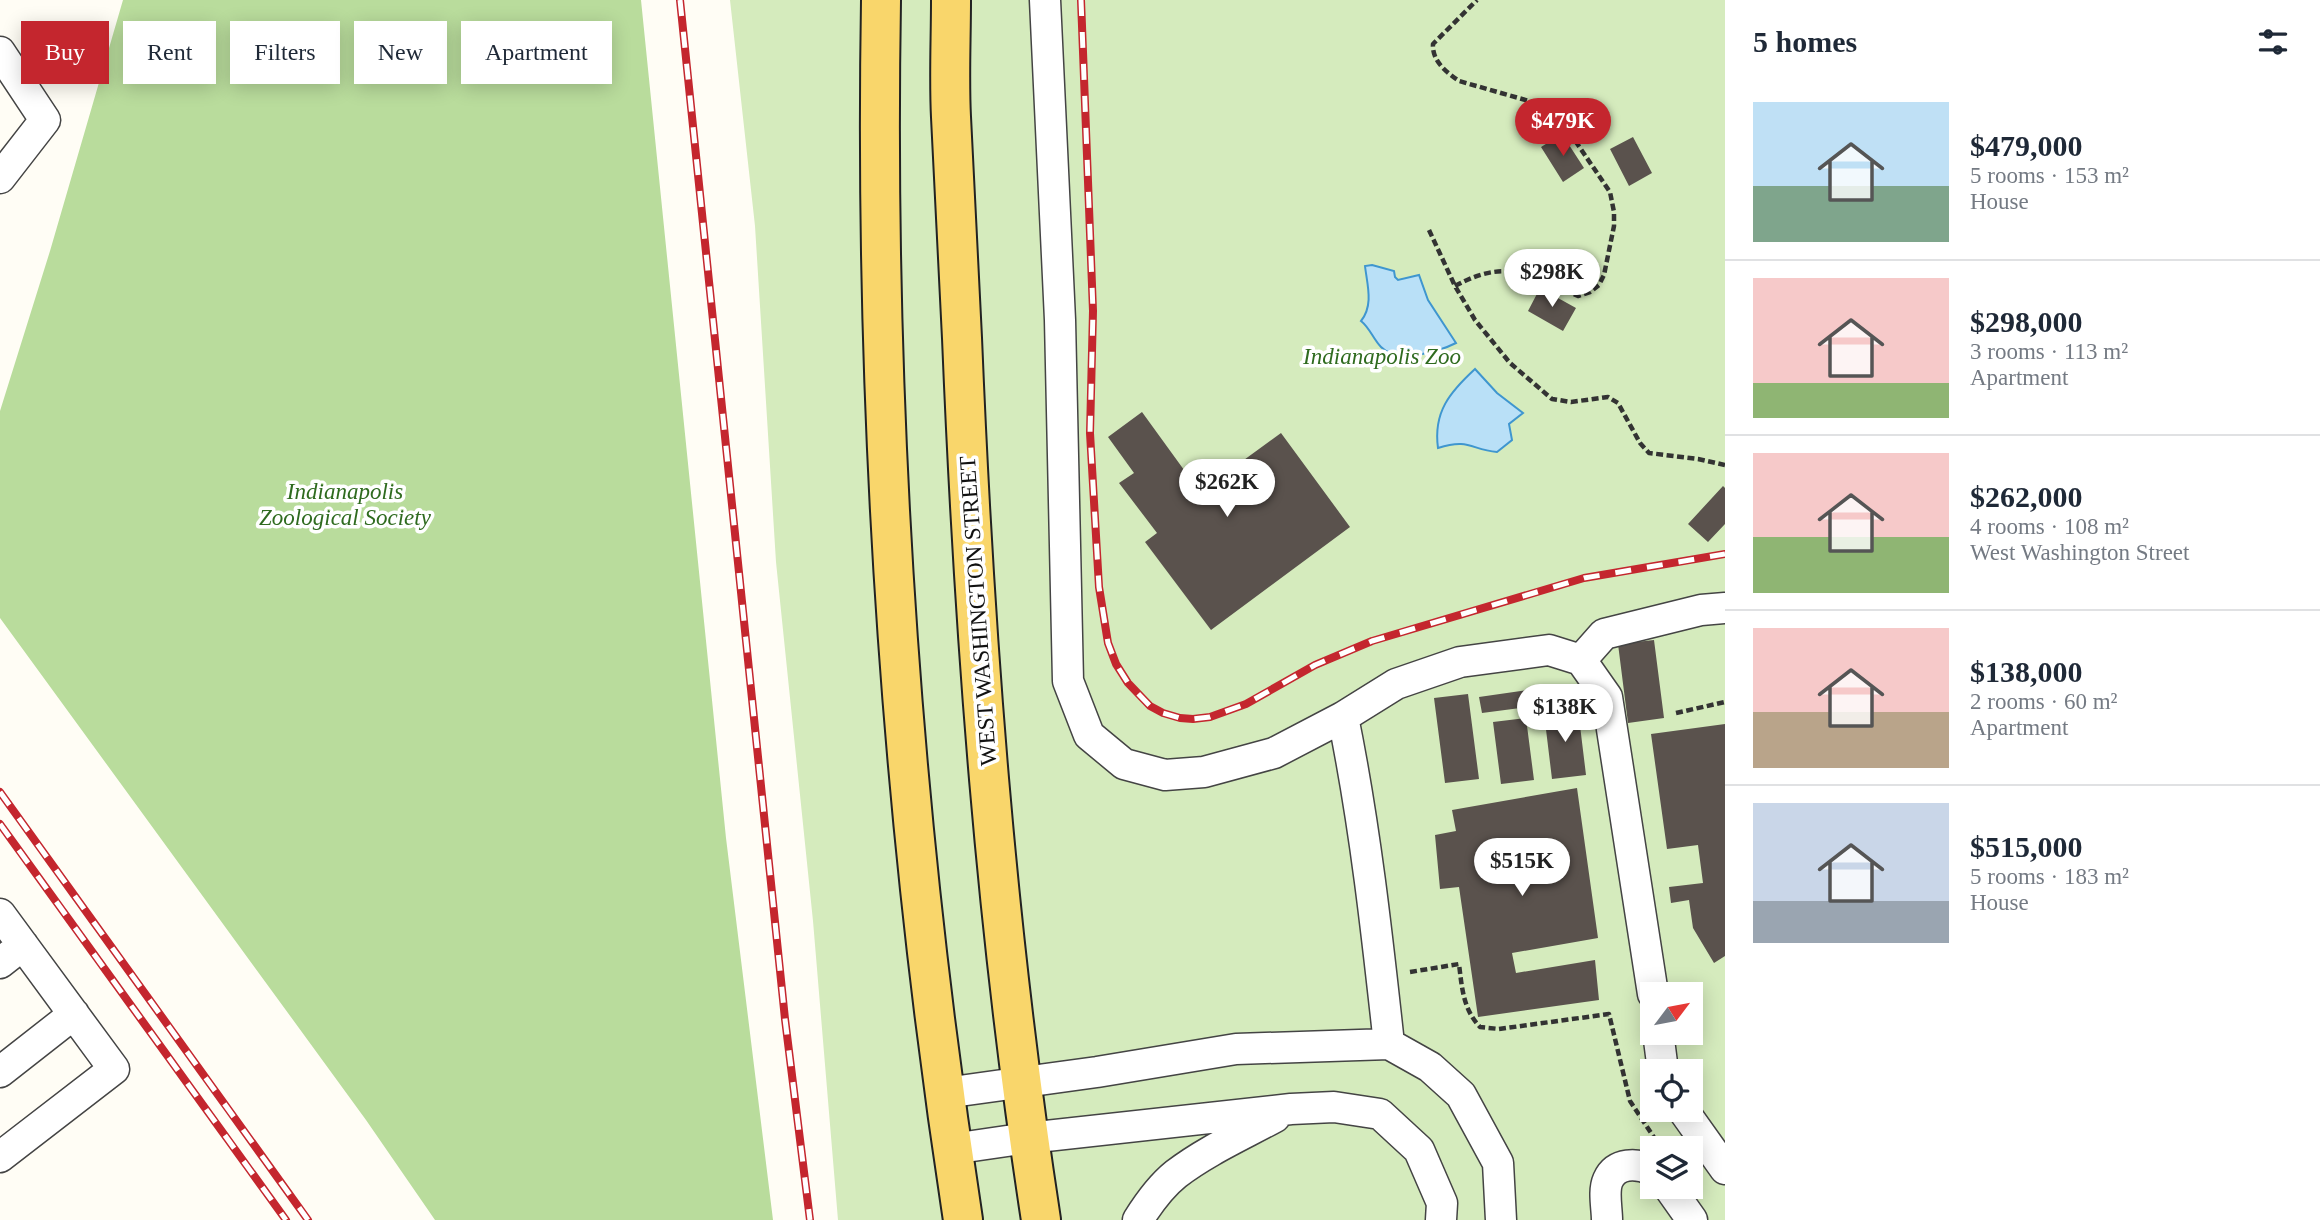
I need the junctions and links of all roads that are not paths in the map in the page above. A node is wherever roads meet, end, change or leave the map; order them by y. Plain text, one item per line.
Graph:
1 (881, 0) edge
2 (951, 0) edge
3 (1045, 0) edge
4 (0, 52) edge
5 (0, 178) edge
6 (1725, 608) edge
7 (1581, 660) junction
8 (1343, 717) junction
9 (0, 914) edge
10 (11, 954) edge
11 (1651, 982) edge
12 (74, 1014) junction
13 (1389, 1044) junction
14 (0, 1072) edge
15 (1022, 1081) junction
16 (945, 1093) junction
17 (1290, 1109) junction
18 (1692, 1122) edge
19 (1028, 1138) junction
20 (952, 1149) junction
21 (0, 1157) edge
22 (1640, 1164) edge
23 (1725, 1168) edge
24 (1677, 1199) edge
25 (1435, 1217) edge
26 (963, 1220) edge
27 (1041, 1220) edge
28 (1138, 1220) edge
29 (1501, 1220) edge
30 (1607, 1220) edge
31 (1692, 1220) edge

1 - 16 main road
2 - 15 main road, WEST WASHINGTON STREET
3 - 8 lane
4 - 5 lane
6 - 7 lane
7 - 8 lane
7 - 11 lane
8 - 13 lane
9 - 10 lane
10 - 12 lane
12 - 14 lane
12 - 21 lane
13 - 15 lane
13 - 29 lane
15 - 16 lane
15 - 19 main road, WEST WASHINGTON STREET
16 - 20 main road
17 - 19 lane
17 - 25 lane
17 - 28 lane
18 - 23 lane
19 - 20 lane
19 - 27 main road, WEST WASHINGTON STREET
20 - 26 main road
22 - 30 lane
24 - 31 lane

